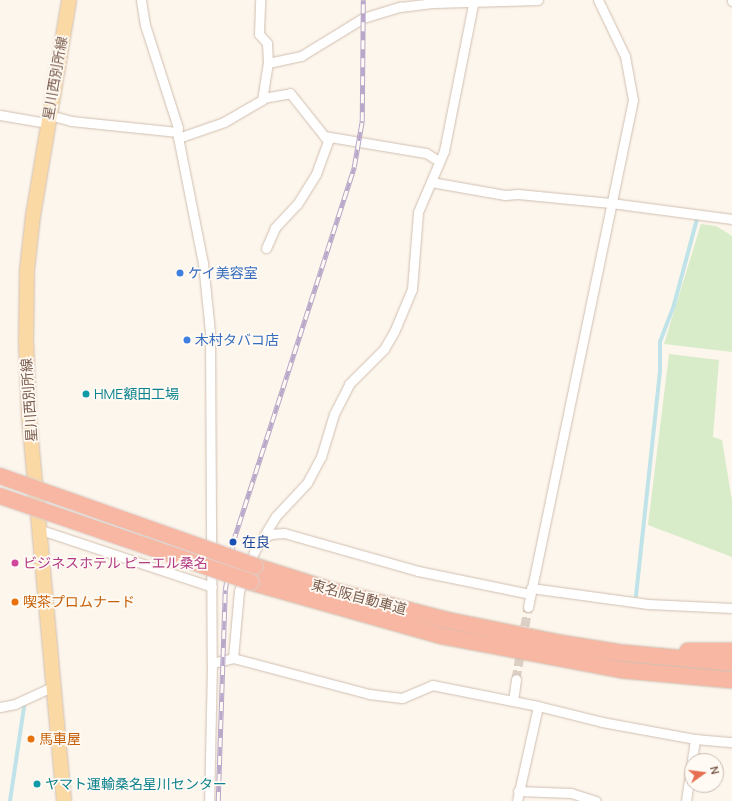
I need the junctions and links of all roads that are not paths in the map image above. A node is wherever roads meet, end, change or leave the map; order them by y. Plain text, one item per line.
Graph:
1 (69, 0) edge
2 (141, 0) edge
3 (260, 0) edge
4 (538, 0) edge
5 (598, 0) edge
6 (474, 1) edge
7 (268, 63) junction
8 (263, 98) junction
9 (0, 115) edge
10 (48, 119) junction
11 (177, 135) junction
12 (324, 136) junction
13 (439, 161) junction
14 (431, 182) junction
15 (611, 203) junction
16 (732, 219) edge
17 (266, 248) dead end
18 (0, 476) edge
19 (0, 496) edge
20 (41, 530) junction
21 (262, 539) junction
22 (212, 587) junction
23 (531, 591) junction
24 (528, 608) tunnel mouth
25 (732, 608) edge
26 (732, 651) edge
27 (623, 653) junction
28 (233, 658) junction
29 (212, 663) junction
30 (732, 663) edge
31 (622, 670) junction
32 (516, 679) tunnel mouth
33 (732, 680) edge
34 (54, 686) junction
35 (732, 686) edge
36 (514, 701) junction
37 (538, 706) junction
38 (0, 707) edge
39 (695, 739) junction
40 (732, 742) edge
41 (518, 791) junction
42 (64, 801) edge
43 (209, 801) edge
44 (517, 801) edge
45 (596, 801) edge
46 (686, 801) edge

1 - 10 main road, 星川西別所線
2 - 11 street
3 - 7 street
4 - 6 street
5 - 15 street
6 - 7 street
6 - 13 street
7 - 8 street
8 - 11 street
8 - 12 street
9 - 10 street
10 - 11 street
10 - 20 main road, 星川西別所線
11 - 22 street
12 - 13 street
12 - 17 street
13 - 14 street
14 - 15 street
14 - 21 street
15 - 16 street
15 - 23 street
18 - 27 highway, 東名阪自動車道, bridge
19 - 31 highway, 東名阪自動車道, bridge
20 - 22 street
20 - 34 main road, 星川西別所線
21 - 23 street
21 - 28 street
22 - 29 street
23 - 24 street
23 - 25 street
26 - 27 highway
27 - 30 highway, 東名阪自動車道
28 - 29 street
28 - 36 street
29 - 43 street
31 - 33 highway, 東名阪自動車道
31 - 35 highway
32 - 36 street
34 - 38 street
34 - 42 main road, 星川西別所線
36 - 37 street
37 - 39 street
37 - 41 street
39 - 40 street
39 - 46 street
41 - 44 street
41 - 45 street

